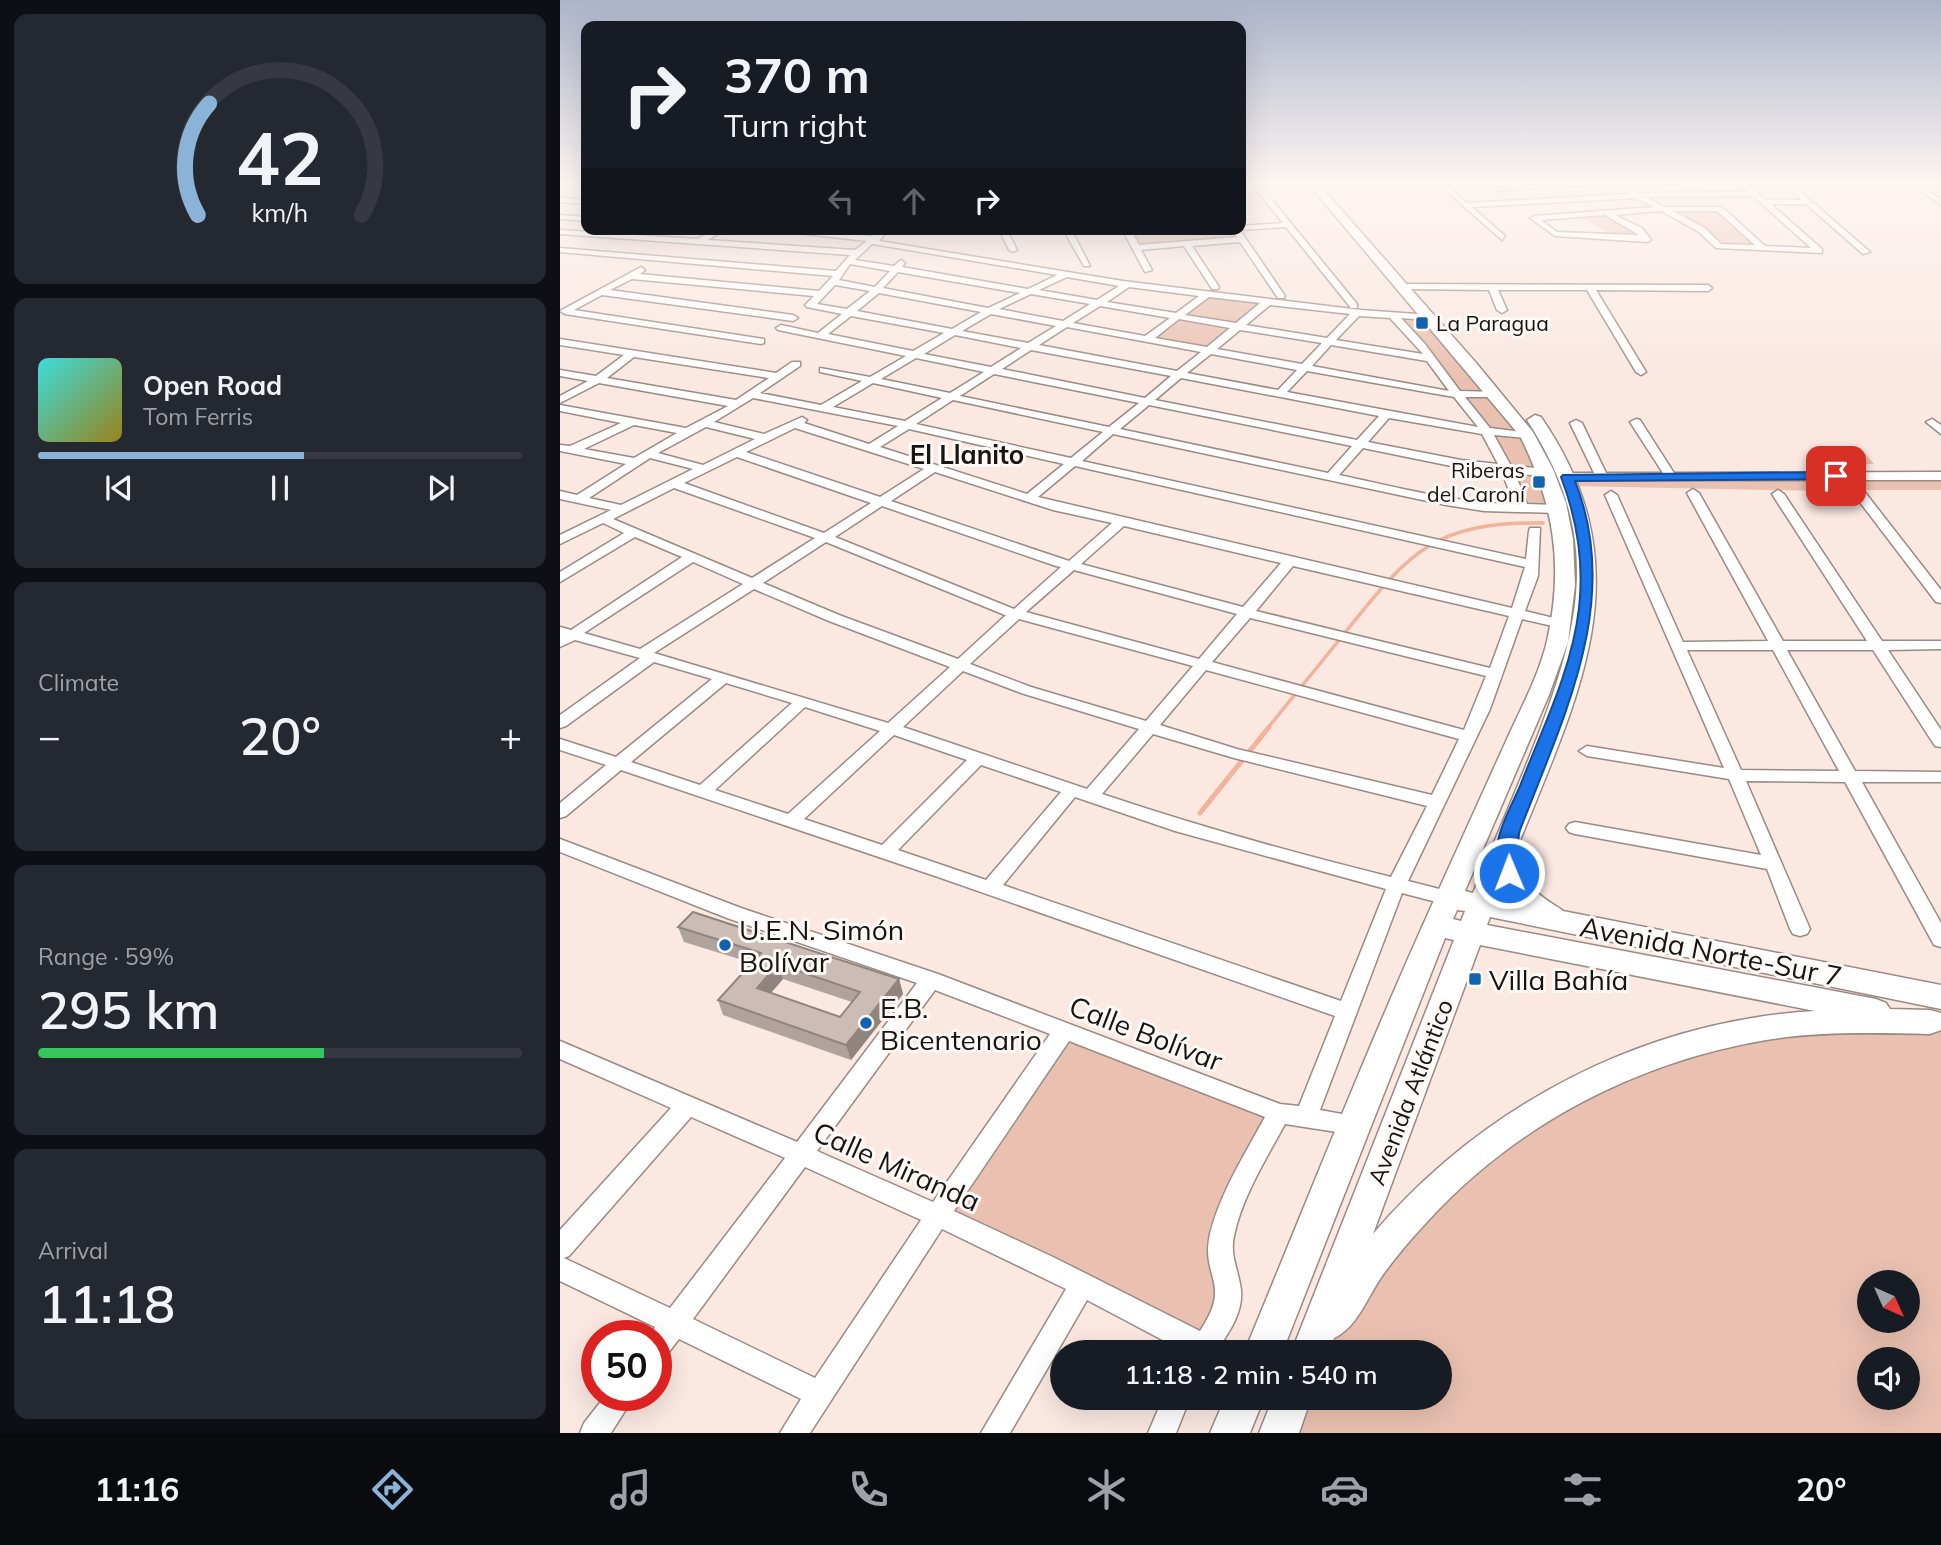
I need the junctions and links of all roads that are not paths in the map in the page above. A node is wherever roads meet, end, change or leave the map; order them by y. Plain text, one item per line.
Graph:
1 (774, 248) edge
2 (863, 248) edge
3 (909, 248) edge
4 (1078, 248) edge
5 (1136, 248) edge
6 (1189, 248) edge
7 (1248, 248) edge
8 (1306, 248) edge
9 (1373, 248) edge
10 (1379, 248) edge
11 (1750, 248) edge
12 (1817, 248) edge
13 (1861, 248) edge
14 (560, 249) edge
15 (1763, 249) joint
16 (918, 250) junction
17 (1866, 252) dead end
18 (856, 253) junction
19 (661, 258) junction
20 (848, 261) junction
21 (1087, 264) dead end
22 (896, 270) junction
23 (1148, 270) dead end
24 (1065, 275) junction
25 (632, 276) junction
26 (835, 278) junction
27 (1128, 284) junction
28 (1410, 287) junction
29 (1492, 287) junction
30 (1590, 288) junction
31 (1708, 288) dead end
32 (877, 290) junction
33 (1212, 290) junction
34 (602, 292) junction
35 (1029, 292) junction
36 (820, 294) junction
37 (1281, 296) dead end
38 (1269, 301) junction
39 (1099, 303) junction
40 (1355, 309) junction
41 (1502, 310) dead end
42 (990, 311) junction
43 (563, 312) edge
44 (850, 312) junction
45 (1179, 316) junction
46 (1394, 316) junction
47 (1428, 317) junction
48 (793, 318) dead end
49 (1066, 324) junction
50 (1237, 327) junction
51 (781, 328) dead end
52 (954, 332) junction
53 (820, 336) junction
54 (1147, 339) junction
55 (761, 341) dead end
56 (560, 342) edge
57 (1330, 343) junction
58 (1032, 346) junction
59 (1209, 350) junction
60 (634, 352) junction
61 (914, 355) junction
62 (1432, 359) junction
63 (796, 364) dead end
64 (1306, 368) junction
65 (824, 370) dead end
66 (993, 370) junction
67 (1641, 372) dead end
68 (560, 373) edge
69 (1179, 374) junction
70 (775, 376) junction
71 (599, 379) junction
72 (873, 379) junction
73 (1280, 394) junction
74 (1495, 394) junction
75 (752, 395) junction
76 (1458, 395) junction
77 (953, 396) junction
78 (560, 400) edge
79 (1148, 402) junction
80 (738, 404) junction
81 (560, 408) edge
82 (824, 408) junction
83 (574, 411) junction
84 (1387, 414) junction
85 (560, 418) edge
86 (632, 422) junction
87 (1636, 422) dead end
88 (1941, 422) edge
89 (705, 423) junction
90 (1576, 423) dead end
91 (794, 424) junction
92 (908, 425) junction
93 (1111, 431) junction
94 (1941, 431) edge
95 (688, 432) junction
96 (1488, 432) junction
97 (1527, 435) junction
98 (765, 438) junction
99 (1361, 444) junction
100 (871, 448) junction
101 (566, 449) edge
102 (737, 453) junction
103 (648, 454) junction
104 (636, 462) junction
105 (1073, 463) junction
106 (934, 468) junction
107 (705, 469) junction
108 (1508, 471) junction
109 (1547, 473) junction
110 (1331, 477) junction
111 (1567, 477) junction
112 (1602, 477) junction
113 (1671, 477) junction
114 (1941, 477) edge
115 (674, 484) junction
116 (1693, 494) dead end
117 (1779, 494) dead end
118 (1860, 494) dead end
119 (560, 495) edge
120 (1611, 495) dead end
121 (1029, 498) junction
122 (579, 499) junction
123 (880, 501) junction
124 (1522, 508) junction
125 (623, 509) junction
126 (1558, 509) junction
127 (601, 518) junction
128 (1122, 522) junction
129 (1535, 531) dead end
130 (633, 533) junction
131 (824, 537) junction
132 (560, 540) edge
133 (690, 558) junction
134 (1290, 561) junction
135 (1533, 565) junction
136 (1070, 566) junction
137 (560, 578) edge
138 (751, 583) junction
139 (1941, 599) edge
140 (1246, 612) junction
141 (1016, 614) junction
142 (1518, 615) junction
143 (1561, 624) junction
144 (564, 636) edge
145 (1778, 645) junction
146 (1877, 645) junction
147 (1941, 645) edge
148 (1679, 646) junction
149 (646, 656) junction
150 (1202, 665) junction
151 (958, 666) junction
152 (1495, 674) junction
153 (724, 677) junction
154 (1313, 695) joint
155 (803, 701) junction
156 (560, 723) edge
157 (1149, 728) junction
158 (891, 729) junction
159 (1469, 737) junction
160 (1941, 742) edge
161 (560, 744) edge
162 (1587, 751) dead end
163 (978, 758) junction
164 (618, 764) junction
165 (1735, 775) junction
166 (1851, 777) junction
167 (1941, 777) edge
168 (1072, 790) junction
169 (703, 792) junction
170 (1091, 796) junction
171 (1435, 802) junction
172 (560, 812) edge
173 (791, 821) junction
174 (1575, 828) dead end
175 (1507, 841) junction
176 (560, 845) edge
177 (885, 852) junction
178 (1774, 864) junction
179 (1396, 886) junction
180 (990, 888) junction
181 (1442, 912) junction
182 (1476, 920) junction
183 (1568, 923) junction
184 (1800, 929) dead end
185 (1941, 940) edge
186 (931, 980) junction
187 (1348, 1012) junction
188 (1937, 1014) edge
189 (1063, 1033) junction
190 (560, 1051) edge
191 (687, 1106) junction
192 (1279, 1113) junction
193 (1306, 1116) junction
194 (1356, 1125) junction
195 (802, 1155) junction
196 (937, 1216) junction
197 (560, 1248) edge
198 (560, 1268) edge
199 (1082, 1285) junction
200 (674, 1324) junction
201 (672, 1327) edge
202 (1184, 1340) edge
203 (1208, 1340) edge
204 (1268, 1340) edge
205 (1317, 1340) edge
206 (1320, 1340) edge
207 (820, 1394) junction
208 (1172, 1410) edge
209 (1240, 1410) edge
210 (1288, 1410) edge
211 (610, 1411) edge
212 (594, 1433) edge
213 (794, 1433) edge
214 (995, 1433) edge
215 (1162, 1433) edge
216 (1230, 1433) edge
217 (1279, 1433) edge

1 - 18 street
2 - 18 street
3 - 16 street
4 - 21 street
5 - 23 street
6 - 33 street
7 - 37 street
8 - 40 street
9 - 28 street, Avenida Atlántico
10 - 28 street, Avenida Atlántico
11 - 15 street
12 - 15 street
13 - 17 street
14 - 19 street
16 - 22 street
16 - 24 street
18 - 20 street
19 - 25 street
19 - 26 street
20 - 22 street
20 - 26 street
22 - 32 street
22 - 35 street
24 - 27 street
24 - 35 street
25 - 34 street
25 - 36 street
26 - 32 street
26 - 36 street
27 - 33 street
27 - 39 street
28 - 29 street
28 - 47 street, Avenida Atlántico
28 - 111 street, Avenida Atlántico
29 - 30 street
29 - 41 street
30 - 31 street
30 - 67 street
32 - 42 street
32 - 44 street
33 - 38 street
33 - 45 street
34 - 43 street
34 - 48 street
35 - 39 street
35 - 42 street
36 - 44 street
38 - 40 street
38 - 50 street
39 - 45 street
39 - 49 street
40 - 46 street
40 - 57 street
42 - 49 street
42 - 52 street
43 - 55 street
44 - 52 street
44 - 53 street
45 - 50 street
45 - 54 street
46 - 47 street
46 - 62 street
47 - 74 street, Avenida Atlántico
49 - 54 street
49 - 58 street
50 - 57 street
50 - 59 street
51 - 53 street
52 - 58 street
52 - 61 street
53 - 61 street
54 - 59 street
56 - 60 street
57 - 62 street
57 - 64 street
58 - 66 street
58 - 69 street
59 - 64 street
59 - 69 street
60 - 70 street
60 - 71 street
61 - 66 street
61 - 72 street
62 - 76 street
63 - 70 street
64 - 73 street
64 - 76 street
65 - 72 street
66 - 77 street
66 - 79 street
68 - 71 street
69 - 73 street
69 - 79 street
70 - 75 street
71 - 78 street
71 - 80 street
72 - 77 street
72 - 82 street
73 - 84 street
74 - 76 street
74 - 97 street, Avenida Atlántico
75 - 80 street
75 - 82 street
76 - 96 street
77 - 92 street
77 - 93 street
79 - 93 street
79 - 99 street
80 - 89 street
81 - 83 street
82 - 91 street
82 - 92 street
83 - 85 street
83 - 86 street
84 - 96 street
84 - 99 street
86 - 95 street
86 - 101 street
87 - 113 street
88 - 94 street
89 - 95 street
89 - 98 street
90 - 112 street
91 - 98 street
91 - 100 street
92 - 100 street
92 - 105 street
93 - 105 street
93 - 110 street
95 - 103 street
96 - 97 street
96 - 108 street
97 - 109 street, Avenida Atlántico
98 - 102 street
99 - 108 street
99 - 110 street
100 - 106 street
101 - 104 street
102 - 107 street
102 - 123 street
103 - 104 street
103 - 107 street
104 - 122 street
105 - 121 street
105 - 135 street
106 - 121 street
106 - 123 street
107 - 115 street
108 - 109 street
108 - 124 street
109 - 126 street, Avenida Atlántico
110 - 124 street
111 - 112 street
111 - 175 street, Avenida Atlántico
112 - 113 street
113 - 114 street
115 - 125 street
115 - 131 street
116 - 145 street
117 - 146 street
118 - 139 street
119 - 122 street
120 - 148 street
121 - 128 street
122 - 125 street
123 - 131 street
123 - 136 street
124 - 126 street
125 - 127 street
126 - 143 street, Avenida Atlántico
127 - 130 street
127 - 132 street
128 - 134 street
128 - 136 street
129 - 135 street
130 - 133 street
130 - 137 street
131 - 138 street
131 - 141 street
133 - 138 street
133 - 144 street
134 - 140 street
134 - 142 street
135 - 142 street
136 - 140 street
136 - 141 street
138 - 149 street
138 - 151 street
140 - 150 street
140 - 152 street
141 - 150 street
141 - 151 street
142 - 143 street
142 - 152 street
143 - 181 street, Avenida Atlántico
144 - 149 street
145 - 146 street
145 - 148 street
145 - 166 street
146 - 147 street
146 - 160 street
148 - 165 street
149 - 153 street
149 - 156 street
150 - 154 street
150 - 157 street
151 - 157 street
151 - 158 street
152 - 159 street
153 - 155 street
153 - 164 street
154 - 159 street
155 - 158 street
155 - 169 street
157 - 170 street
157 - 171 street
158 - 163 street
158 - 173 street
159 - 171 street
161 - 164 street
162 - 165 street
163 - 168 street
163 - 177 street
164 - 169 street
164 - 172 street
165 - 166 street
165 - 178 street
166 - 167 street
166 - 185 street
168 - 170 street
168 - 180 street
169 - 173 street
170 - 179 street
171 - 179 street
173 - 177 street
174 - 178 street
175 - 182 street, Avenida Atlántico
175 - 183 street
176 - 186 street, Calle Bolívar
177 - 180 street
178 - 184 street
179 - 181 street
179 - 187 street
180 - 187 street
181 - 182 street, Avenida Norte-Sur 7
181 - 194 street, Avenida Atlántico
182 - 183 street, Avenida Norte-Sur 7
182 - 188 street, Avenida Norte-Sur 7
182 - 205 street, Avenida Atlántico
183 - 188 street, Avenida Norte-Sur 7
186 - 189 street, Calle Bolívar
186 - 195 street
187 - 193 street
188 - 206 street
189 - 192 street, Calle Bolívar
189 - 196 street
190 - 191 street, Calle Miranda
191 - 195 street, Calle Miranda
191 - 197 street
192 - 193 street, Calle Bolívar
192 - 203 street
193 - 194 street, Calle Bolívar
194 - 204 street, Avenida Atlántico
195 - 196 street, Calle Miranda
195 - 200 street
196 - 199 street, Calle Miranda
196 - 207 street
198 - 200 street
199 - 202 street, Calle Miranda
199 - 214 street
200 - 201 street
200 - 207 street
207 - 213 street
208 - 215 street
209 - 216 street
210 - 217 street
211 - 212 street

